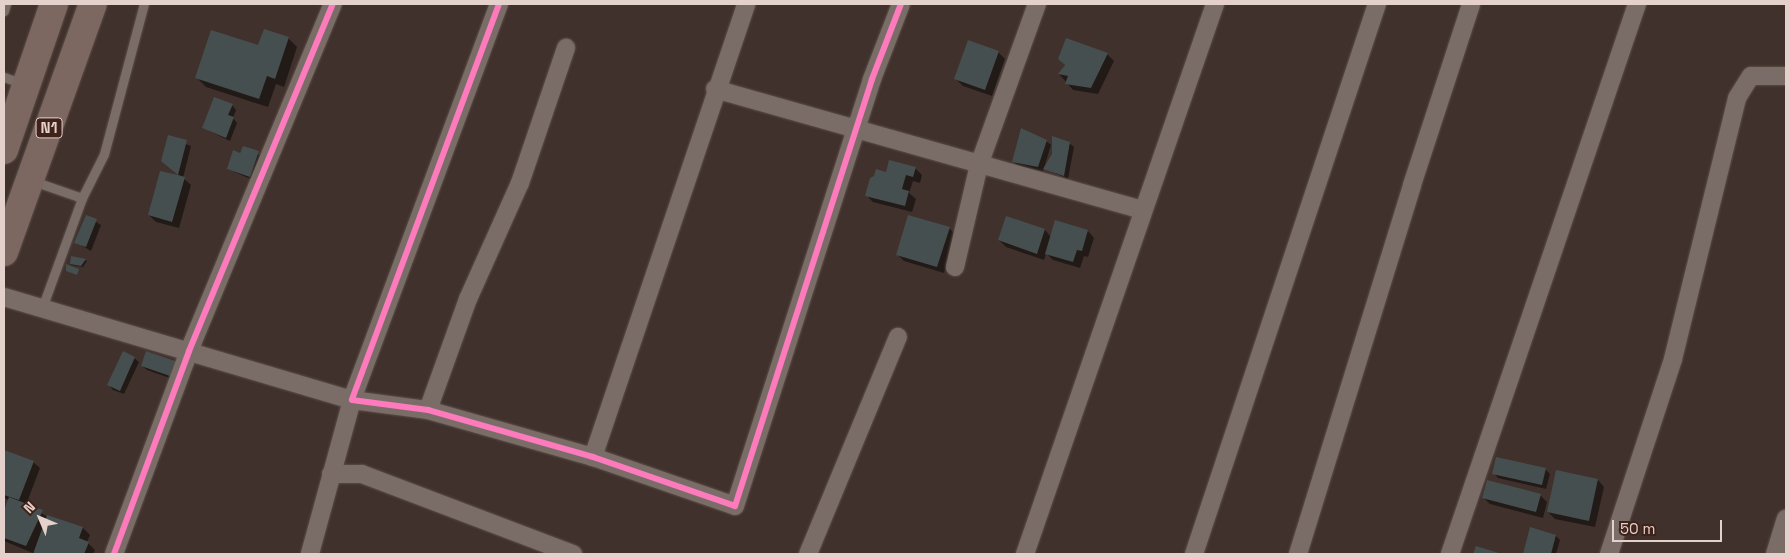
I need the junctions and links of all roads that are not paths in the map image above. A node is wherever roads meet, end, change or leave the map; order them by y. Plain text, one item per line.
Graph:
1 (6, 4) edge
2 (54, 4) edge
3 (92, 4) edge
4 (144, 4) edge
5 (333, 4) edge
6 (499, 4) edge
7 (746, 4) edge
8 (901, 4) edge
9 (1037, 4) edge
10 (1215, 4) edge
11 (1377, 4) edge
12 (1471, 4) edge
13 (1637, 4) edge
14 (4, 11) edge
15 (566, 48) dead end
16 (1786, 76) edge
17 (15, 81) edge
18 (715, 89) junction
19 (856, 128) junction
20 (4, 150) edge
21 (979, 165) junction
22 (30, 180) junction
23 (82, 198) junction
24 (1142, 210) junction
25 (4, 252) edge
26 (955, 268) dead end
27 (4, 297) edge
28 (42, 308) junction
29 (898, 337) dead end
30 (189, 351) junction
31 (352, 400) junction
32 (428, 410) junction
33 (593, 457) junction
34 (331, 474) junction
35 (1786, 519) edge
36 (114, 554) edge
37 (310, 554) edge
38 (573, 554) edge
39 (808, 554) edge
40 (1025, 554) edge
41 (1194, 554) edge
42 (1298, 554) edge
43 (1450, 554) edge
44 (1609, 554) edge
45 (1775, 554) edge

1 - 14 lane
2 - 17 highway, N1
3 - 22 highway, N1
4 - 23 lane
5 - 30 street
6 - 31 street
7 - 18 street
8 - 19 street
9 - 21 street
10 - 24 street
11 - 41 street
12 - 42 street
13 - 43 street
15 - 32 street
16 - 44 street
17 - 20 highway, N1
18 - 19 street
18 - 33 street
19 - 21 street
19 - 33 street
21 - 24 street
21 - 26 street
22 - 23 lane
22 - 25 highway, N1
23 - 28 lane
24 - 40 street
27 - 28 street
28 - 30 street
29 - 39 street
30 - 31 street
30 - 36 street
31 - 32 street
31 - 34 street
32 - 33 street
34 - 37 street
34 - 38 street
35 - 45 street

